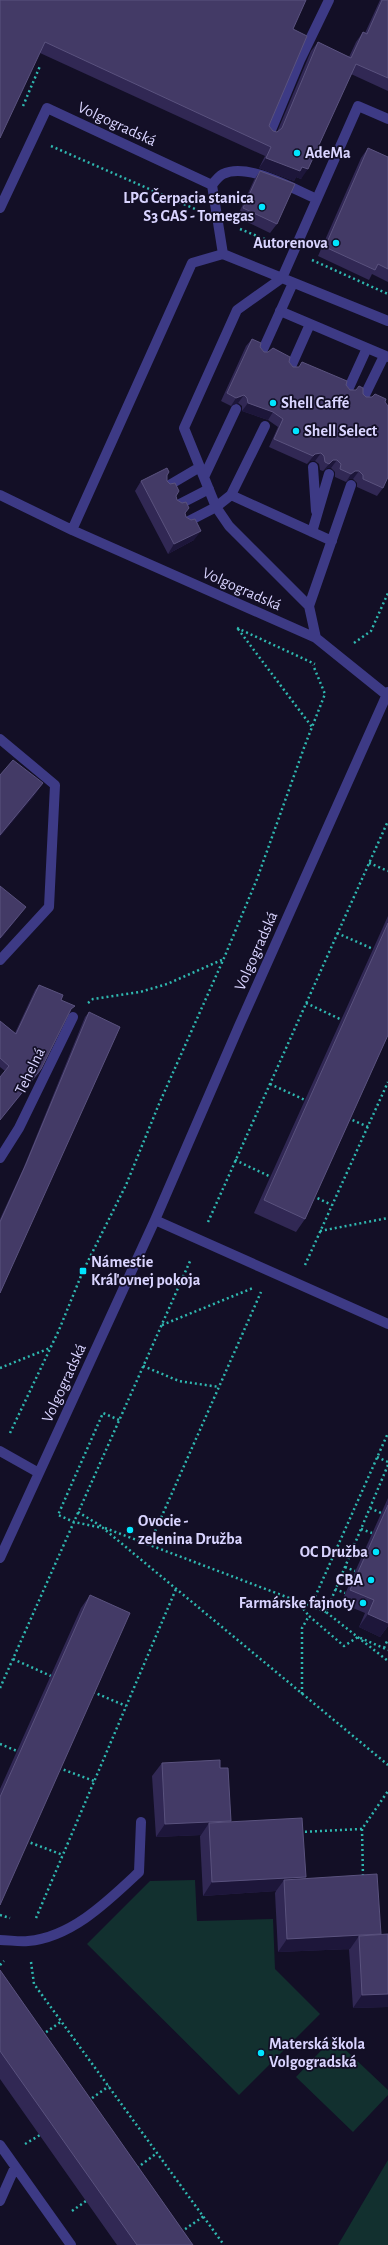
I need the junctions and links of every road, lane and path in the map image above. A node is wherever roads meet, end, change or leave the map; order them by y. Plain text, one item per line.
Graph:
1 (329, 0) edge
2 (40, 66) edge
3 (22, 108) edge
4 (388, 119) edge
5 (269, 135) edge
6 (33, 138) junction
7 (212, 184) junction
8 (317, 200) junction
9 (0, 208) edge
10 (217, 219) junction
11 (294, 252) junction
12 (223, 254) junction
13 (282, 278) junction
14 (293, 283) junction
15 (388, 294) edge
16 (280, 311) junction
17 (388, 322) edge
18 (310, 324) junction
19 (367, 348) junction
20 (262, 354) edge
21 (386, 356) edge
22 (290, 369) edge
23 (348, 392) edge
24 (363, 399) edge
25 (236, 408) edge
26 (265, 426) dead end
27 (200, 467) junction
28 (313, 467) edge
29 (329, 474) edge
30 (204, 477) junction
31 (351, 484) edge
32 (166, 487) edge
33 (209, 488) junction
34 (0, 495) edge
35 (231, 495) junction
36 (176, 506) edge
37 (216, 507) junction
38 (316, 519) junction
39 (185, 523) edge
40 (72, 530) junction
41 (312, 532) junction
42 (332, 541) junction
43 (309, 606) junction
44 (237, 628) dead end
45 (316, 638) junction
46 (313, 665) dead end
47 (388, 695) edge
48 (312, 727) junction
49 (0, 739) edge
50 (369, 863) dead end
51 (388, 871) edge
52 (337, 933) dead end
53 (373, 949) dead end
54 (224, 958) junction
55 (0, 960) edge
56 (306, 1003) dead end
57 (72, 1017) joint
58 (342, 1020) dead end
59 (388, 1082) edge
60 (270, 1084) dead end
61 (305, 1100) dead end
62 (348, 1118) edge
63 (368, 1127) junction
64 (0, 1158) edge
65 (235, 1160) dead end
66 (271, 1177) dead end
67 (312, 1196) edge
68 (332, 1205) junction
69 (388, 1218) edge
70 (155, 1220) junction
71 (320, 1231) junction
72 (296, 1283) junction
73 (253, 1288) dead end
74 (261, 1292) dead end
75 (388, 1324) edge
76 (162, 1326) dead end
77 (51, 1348) junction
78 (143, 1366) dead end
79 (0, 1368) edge
80 (219, 1388) junction
81 (119, 1420) dead end
82 (388, 1433) edge
83 (0, 1451) edge
84 (377, 1457) junction
85 (388, 1462) edge
86 (388, 1465) edge
87 (39, 1473) junction
88 (370, 1508) junction
89 (78, 1512) dead end
90 (381, 1513) dead end
91 (103, 1528) junction
92 (361, 1529) junction
93 (372, 1533) dead end
94 (149, 1545) junction
95 (0, 1558) edge
96 (344, 1567) junction
97 (355, 1571) dead end
98 (335, 1589) junction
99 (345, 1593) dead end
100 (297, 1601) junction
101 (311, 1606) junction
102 (326, 1612) junction
103 (309, 1616) junction
104 (358, 1637) junction
105 (388, 1639) edge
106 (384, 1648) junction
107 (388, 1650) edge
108 (13, 1659) dead end
109 (388, 1661) edge
110 (51, 1676) dead end
111 (92, 1692) edge
112 (302, 1694) junction
113 (126, 1706) dead end
114 (0, 1744) edge
115 (17, 1751) dead end
116 (388, 1765) edge
117 (58, 1767) edge
118 (94, 1781) dead end
119 (388, 1792) edge
120 (141, 1822) dead end
121 (362, 1829) junction
122 (293, 1832) edge
123 (25, 1841) edge
124 (63, 1855) dead end
125 (363, 1880) edge
126 (0, 1940) edge
127 (62, 2021) dead end
128 (37, 2038) edge
129 (108, 2086) dead end
130 (84, 2104) edge
131 (40, 2135) dead end
132 (0, 2145) edge
133 (22, 2146) dead end
134 (157, 2153) dead end
135 (15, 2167) junction
136 (132, 2172) edge
137 (0, 2201) edge
138 (86, 2201) dead end
139 (69, 2213) dead end
140 (204, 2216) dead end
141 (175, 2236) edge
142 (71, 2245) edge

1 - 5 street
2 - 3 path
4 - 8 street
6 - 7 street, Volgogradská
6 - 9 street, Volgogradská
6 - 10 path
7 - 8 street
7 - 10 street
8 - 11 street
10 - 11 path
10 - 12 street
11 - 13 street
11 - 15 path
12 - 13 street
12 - 40 street
13 - 14 street
13 - 27 street
14 - 16 street
14 - 17 street
16 - 18 street
16 - 20 street
18 - 19 street
18 - 22 street
19 - 21 street
19 - 23 street
21 - 24 street
25 - 30 street
26 - 35 street
27 - 30 street
27 - 32 street
28 - 38 street
29 - 38 street
30 - 33 street
31 - 42 street
33 - 36 street
33 - 37 street
34 - 40 street, Volgogradská
35 - 37 street
35 - 41 street
37 - 39 street
37 - 43 street
38 - 41 street
40 - 45 street, Volgogradská
41 - 42 street
42 - 43 street
43 - 45 street
44 - 48 path
45 - 47 street, Volgogradská
46 - 48 path
47 - 70 street, Volgogradská
48 - 54 path
49 - 55 street
50 - 51 path
52 - 53 path
54 - 57 path
54 - 77 path
56 - 58 path
57 - 64 street, Tehelná
59 - 63 path
60 - 61 path
62 - 63 path
63 - 68 path
65 - 66 path
67 - 68 path
68 - 71 path
69 - 71 path
70 - 72 street
70 - 87 street, Volgogradská
71 - 72 path
72 - 75 street
73 - 76 path
74 - 80 path
77 - 79 path
77 - 83 path
78 - 80 path
80 - 94 path
81 - 91 path
82 - 84 path
83 - 87 street
84 - 85 path
84 - 101 path
86 - 88 path
87 - 95 street, Volgogradská
88 - 90 path
88 - 92 path
89 - 91 path
91 - 94 path
91 - 112 path
92 - 93 path
92 - 96 path
94 - 100 path
96 - 97 path
96 - 98 path
98 - 99 path
98 - 102 path
100 - 101 path
100 - 103 path
101 - 102 path
102 - 104 path
103 - 104 path
103 - 112 path
104 - 106 path
104 - 109 path
105 - 106 path
106 - 107 path
108 - 110 path
111 - 113 path
112 - 116 path
114 - 115 path
117 - 118 path
119 - 121 path
120 - 126 street
121 - 122 path
121 - 125 path
123 - 124 path
127 - 128 path
129 - 130 path
131 - 133 path
132 - 135 street
134 - 136 path
135 - 137 street
135 - 142 street
138 - 139 path
140 - 141 path

